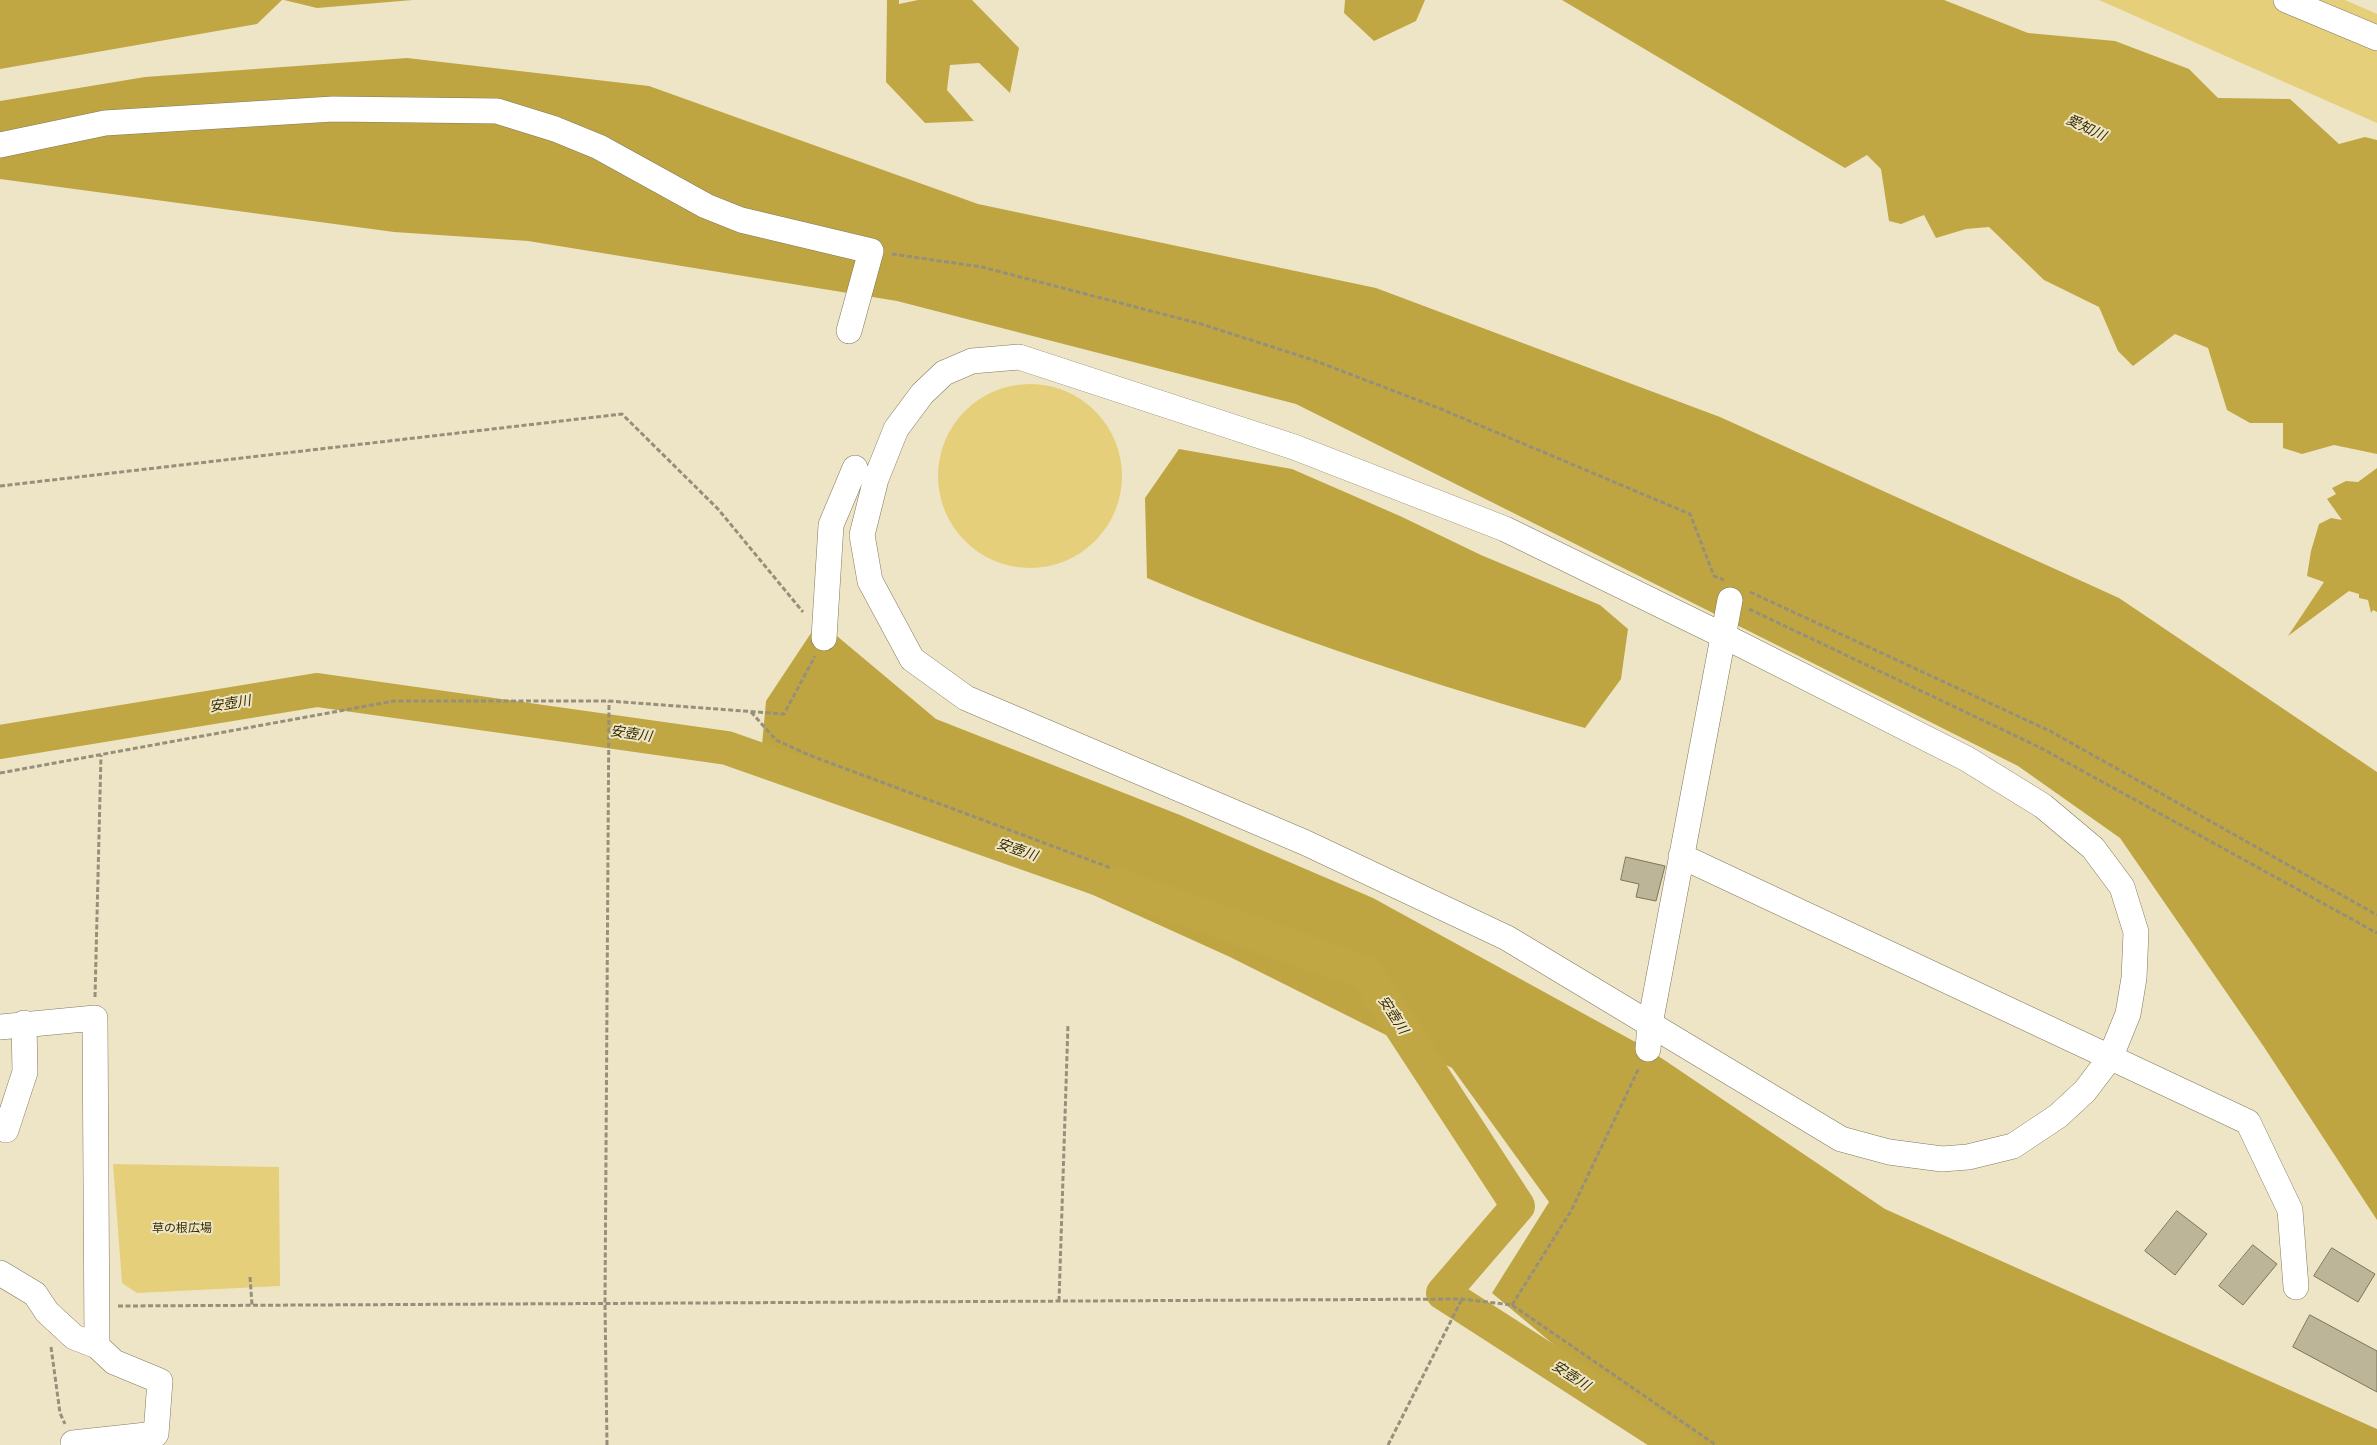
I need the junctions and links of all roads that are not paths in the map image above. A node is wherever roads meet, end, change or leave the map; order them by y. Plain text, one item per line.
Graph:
1 (2286, 0) edge
2 (2377, 38) edge
3 (0, 145) edge
4 (849, 331) dead end
5 (855, 468) dead end
6 (1735, 591) road end
7 (1724, 636) junction
8 (824, 638) road end
9 (1681, 856) junction
10 (24, 1023) junction
11 (1650, 1024) junction
12 (0, 1027) edge
13 (1648, 1049) road end
14 (2110, 1058) junction
15 (6, 1130) dead end
16 (0, 1273) edge
17 (2296, 1287) dead end
18 (97, 1346) junction
19 (73, 1444) edge

1 - 2 street
3 - 4 street
5 - 8 street
6 - 7 street
7 - 9 street
7 - 11 street
7 - 14 street
9 - 11 street
9 - 14 street
10 - 12 street
10 - 15 street
10 - 18 street
11 - 13 street
11 - 14 street
14 - 17 street
16 - 18 street
18 - 19 street

